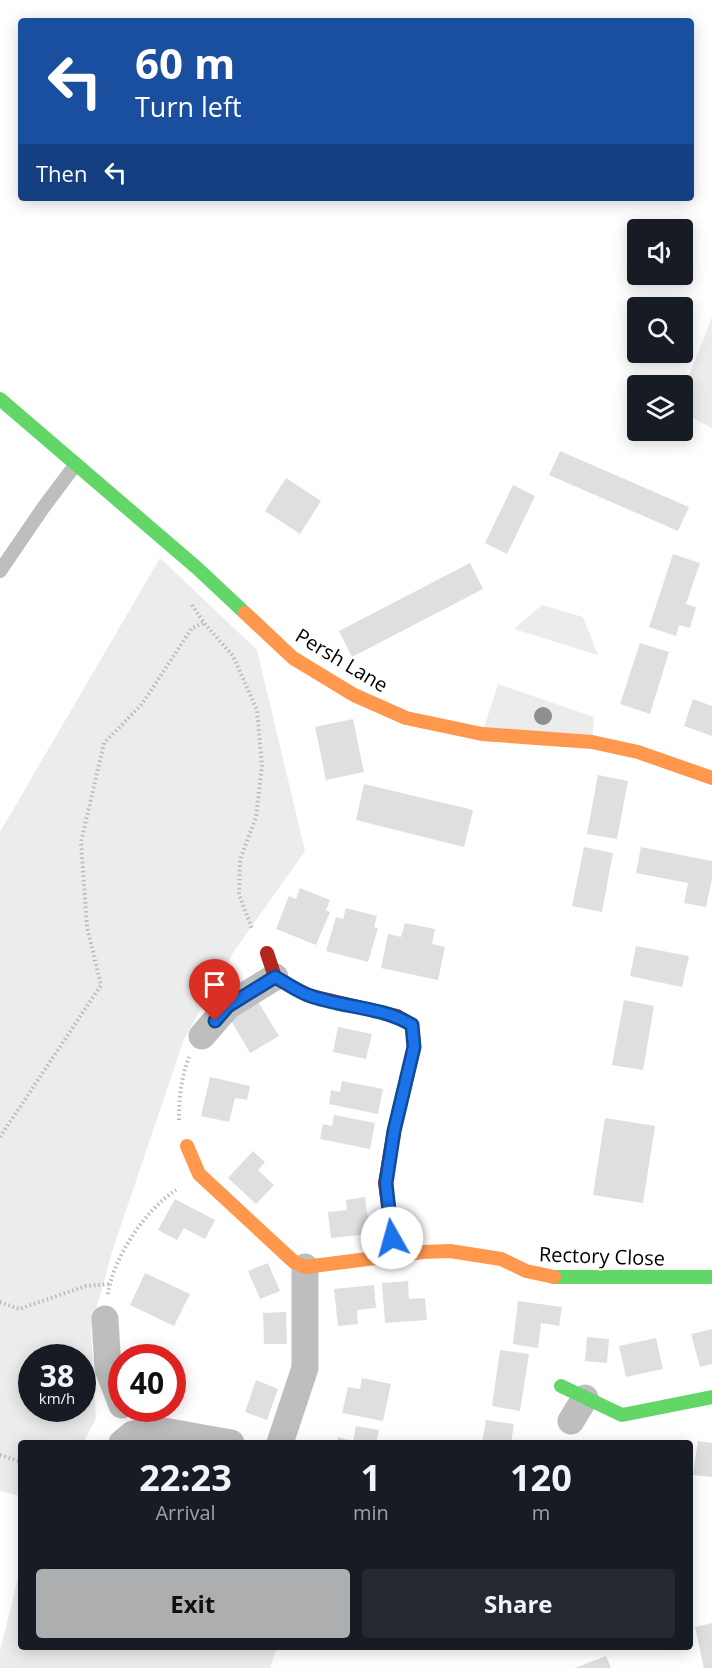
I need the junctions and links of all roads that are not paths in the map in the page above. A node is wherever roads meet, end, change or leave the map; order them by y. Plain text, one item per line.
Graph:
1 (0, 399) edge
2 (76, 464) junction
3 (0, 571) edge
4 (712, 778) edge
5 (271, 965) joint
6 (202, 1036) road end
7 (187, 1146) road end
8 (394, 1257) junction
9 (305, 1267) junction
10 (712, 1277) edge
11 (105, 1319) road end
12 (108, 1369) edge
13 (561, 1386) dead end
14 (712, 1397) edge
15 (585, 1398) junction
16 (571, 1421) dead end
17 (124, 1422) edge
18 (127, 1438) edge
19 (214, 1440) edge
20 (281, 1440) edge

1 - 2 street, Persh Lane
2 - 3 lane
2 - 4 street, Persh Lane
5 - 6 street
5 - 8 street
7 - 9 street
8 - 9 street, Rectory Close
8 - 10 street, Rectory Close
9 - 20 street
11 - 12 street
13 - 15 street
14 - 15 street
15 - 16 street
17 - 18 street
18 - 19 street

